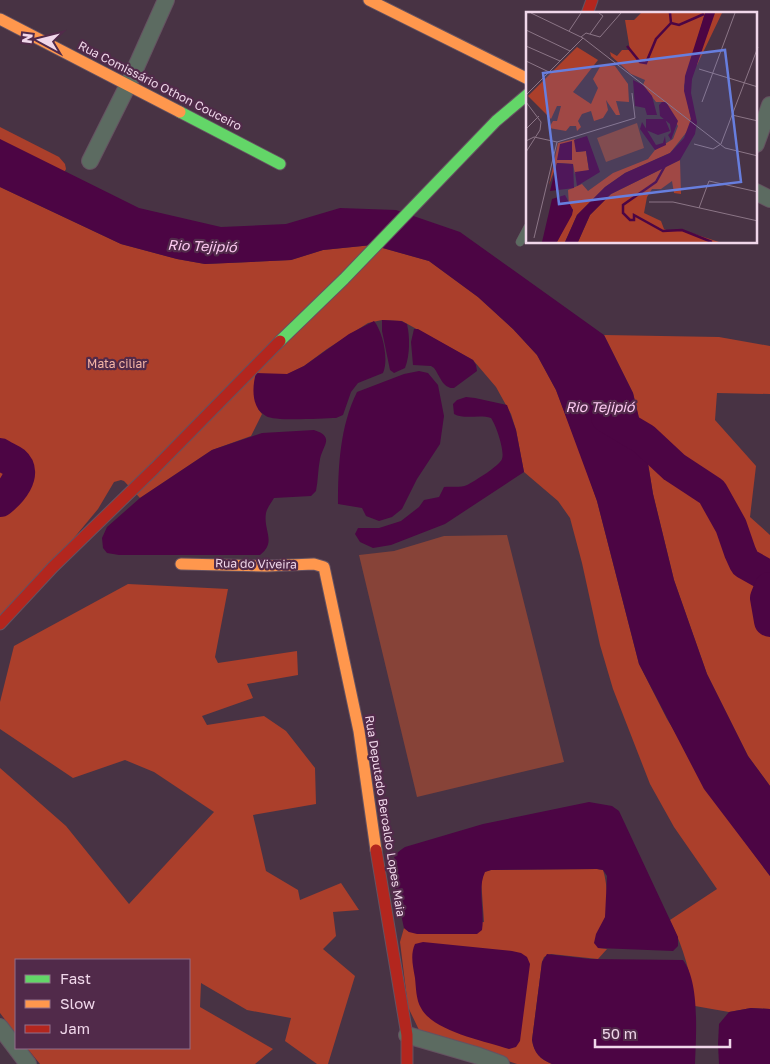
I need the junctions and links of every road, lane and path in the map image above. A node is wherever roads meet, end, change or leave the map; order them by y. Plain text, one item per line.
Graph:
1 (166, 0) edge
2 (592, 0) edge
3 (377, 2) edge
4 (588, 12) edge
5 (0, 19) edge
6 (526, 78) edge
7 (128, 85) junction
8 (526, 96) edge
9 (770, 105) edge
10 (758, 138) edge
11 (90, 161) dead end
12 (280, 164) dead end
13 (758, 193) edge
14 (770, 199) edge
15 (526, 232) edge
16 (520, 242) dead end
17 (181, 564) dead end
18 (326, 574) joint
19 (0, 624) edge
20 (0, 1028) edge
21 (407, 1035) junction
22 (15, 1047) edge
23 (16, 1049) edge
24 (28, 1064) edge
25 (407, 1064) edge
26 (501, 1064) edge

1 - 7 street
2 - 4 street
3 - 6 street
5 - 7 street, Rua Comissário Othon Couceiro
7 - 11 street
7 - 12 street, Rua Comissário Othon Couceiro
8 - 19 street
9 - 10 street
13 - 14 street
15 - 16 lane
17 - 18 street, Rua do Viveira
18 - 21 street, Rua Deputado Beroaldo Lopes Maia
20 - 22 street
21 - 25 street, Rua Deputado Beroaldo Lopes Maia
21 - 26 street
23 - 24 street

